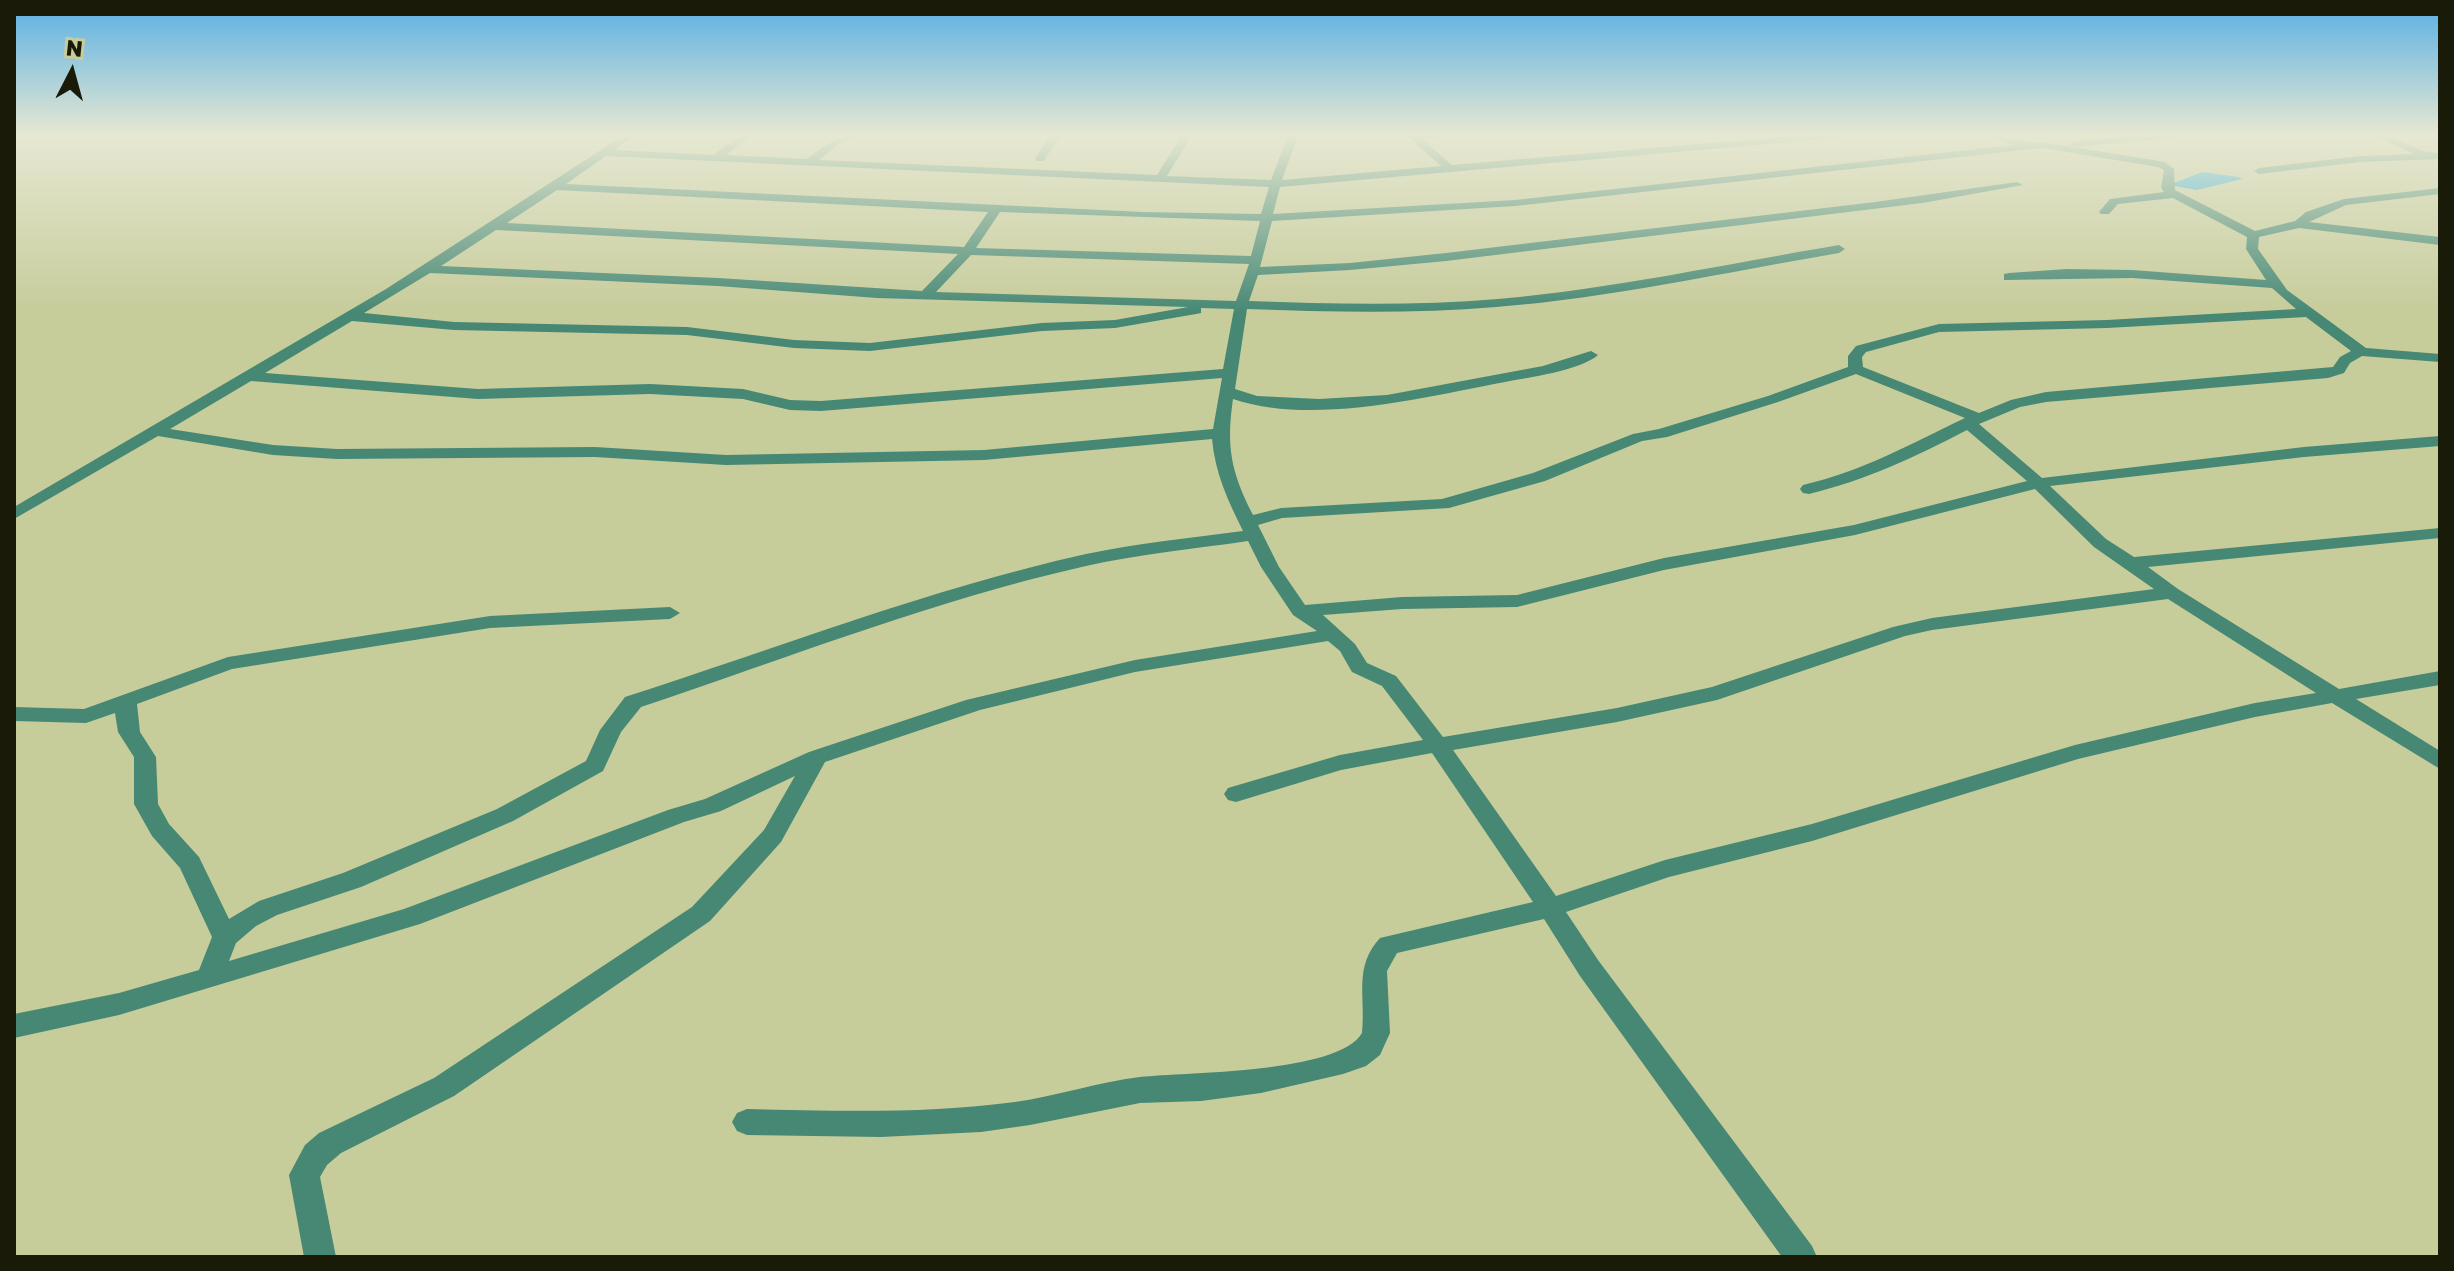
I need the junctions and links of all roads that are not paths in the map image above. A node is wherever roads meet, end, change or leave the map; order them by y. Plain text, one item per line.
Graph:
1 (543, 194) edge
2 (702, 194) edge
3 (1272, 194) edge
4 (1595, 194) edge
5 (1955, 194) edge
6 (2171, 194) edge
7 (2174, 194) edge
8 (2411, 194) edge
9 (996, 209) junction
10 (2105, 212) dead end
11 (1266, 218) junction
12 (2299, 224) junction
13 (493, 226) junction
14 (2253, 235) junction
15 (2440, 241) edge
16 (1839, 249) dead end
17 (968, 251) junction
18 (1254, 266) junction
19 (427, 269) junction
20 (2009, 277) dead end
21 (2274, 284) junction
22 (926, 295) junction
23 (1214, 304) junction
24 (1241, 305) junction
25 (2306, 313) junction
26 (348, 316) junction
27 (2362, 352) junction
28 (1591, 355) dead end
29 (2440, 358) edge
30 (1856, 369) junction
31 (250, 376) junction
32 (1227, 382) junction
33 (1973, 420) junction
34 (155, 431) junction
35 (1220, 433) junction
36 (2440, 441) edge
37 (2040, 484) junction
38 (1809, 489) dead end
39 (14, 514) edge
40 (1251, 528) junction
41 (2440, 533) edge
42 (2131, 563) junction
43 (2171, 593) junction
44 (1300, 611) junction
45 (670, 613) dead end
46 (1333, 634) junction
47 (2440, 678) edge
48 (2339, 696) junction
49 (128, 700) junction
50 (14, 714) edge
51 (1438, 745) junction
52 (817, 757) junction
53 (2440, 761) edge
54 (1236, 794) dead end
55 (1550, 908) junction
56 (225, 937) junction
57 (209, 978) junction
58 (14, 1026) edge
59 (747, 1122) dead end
60 (320, 1257) edge
61 (1801, 1257) edge

1 - 13 street
2 - 9 street
3 - 11 street
4 - 11 street
5 - 18 street
6 - 10 street
7 - 14 street
8 - 12 street
9 - 11 street
9 - 17 street
11 - 18 street
12 - 14 street
12 - 15 street
13 - 17 street
13 - 19 street
14 - 21 street
16 - 24 street
17 - 18 street
17 - 22 street
18 - 24 street
19 - 22 street
19 - 26 street
20 - 21 street
21 - 25 street
22 - 23 street
23 - 24 street
23 - 26 street
24 - 32 street
25 - 27 street
25 - 30 street
26 - 31 street
27 - 29 street
27 - 33 street
28 - 32 street
30 - 33 street
30 - 40 street
31 - 32 street
31 - 34 street
32 - 35 street
33 - 37 street
33 - 38 street
34 - 35 street
34 - 39 street
35 - 40 street
36 - 37 street
37 - 42 street
37 - 44 street
40 - 44 street
40 - 56 street
41 - 42 street
42 - 43 street
43 - 48 street
43 - 51 street
44 - 46 street
45 - 49 street
46 - 51 street
46 - 52 street
47 - 48 street
48 - 53 street
48 - 55 street
49 - 50 street
49 - 56 street
51 - 54 street
51 - 55 street
52 - 57 street
52 - 60 street
55 - 59 street
55 - 61 street
56 - 57 street
57 - 58 street

